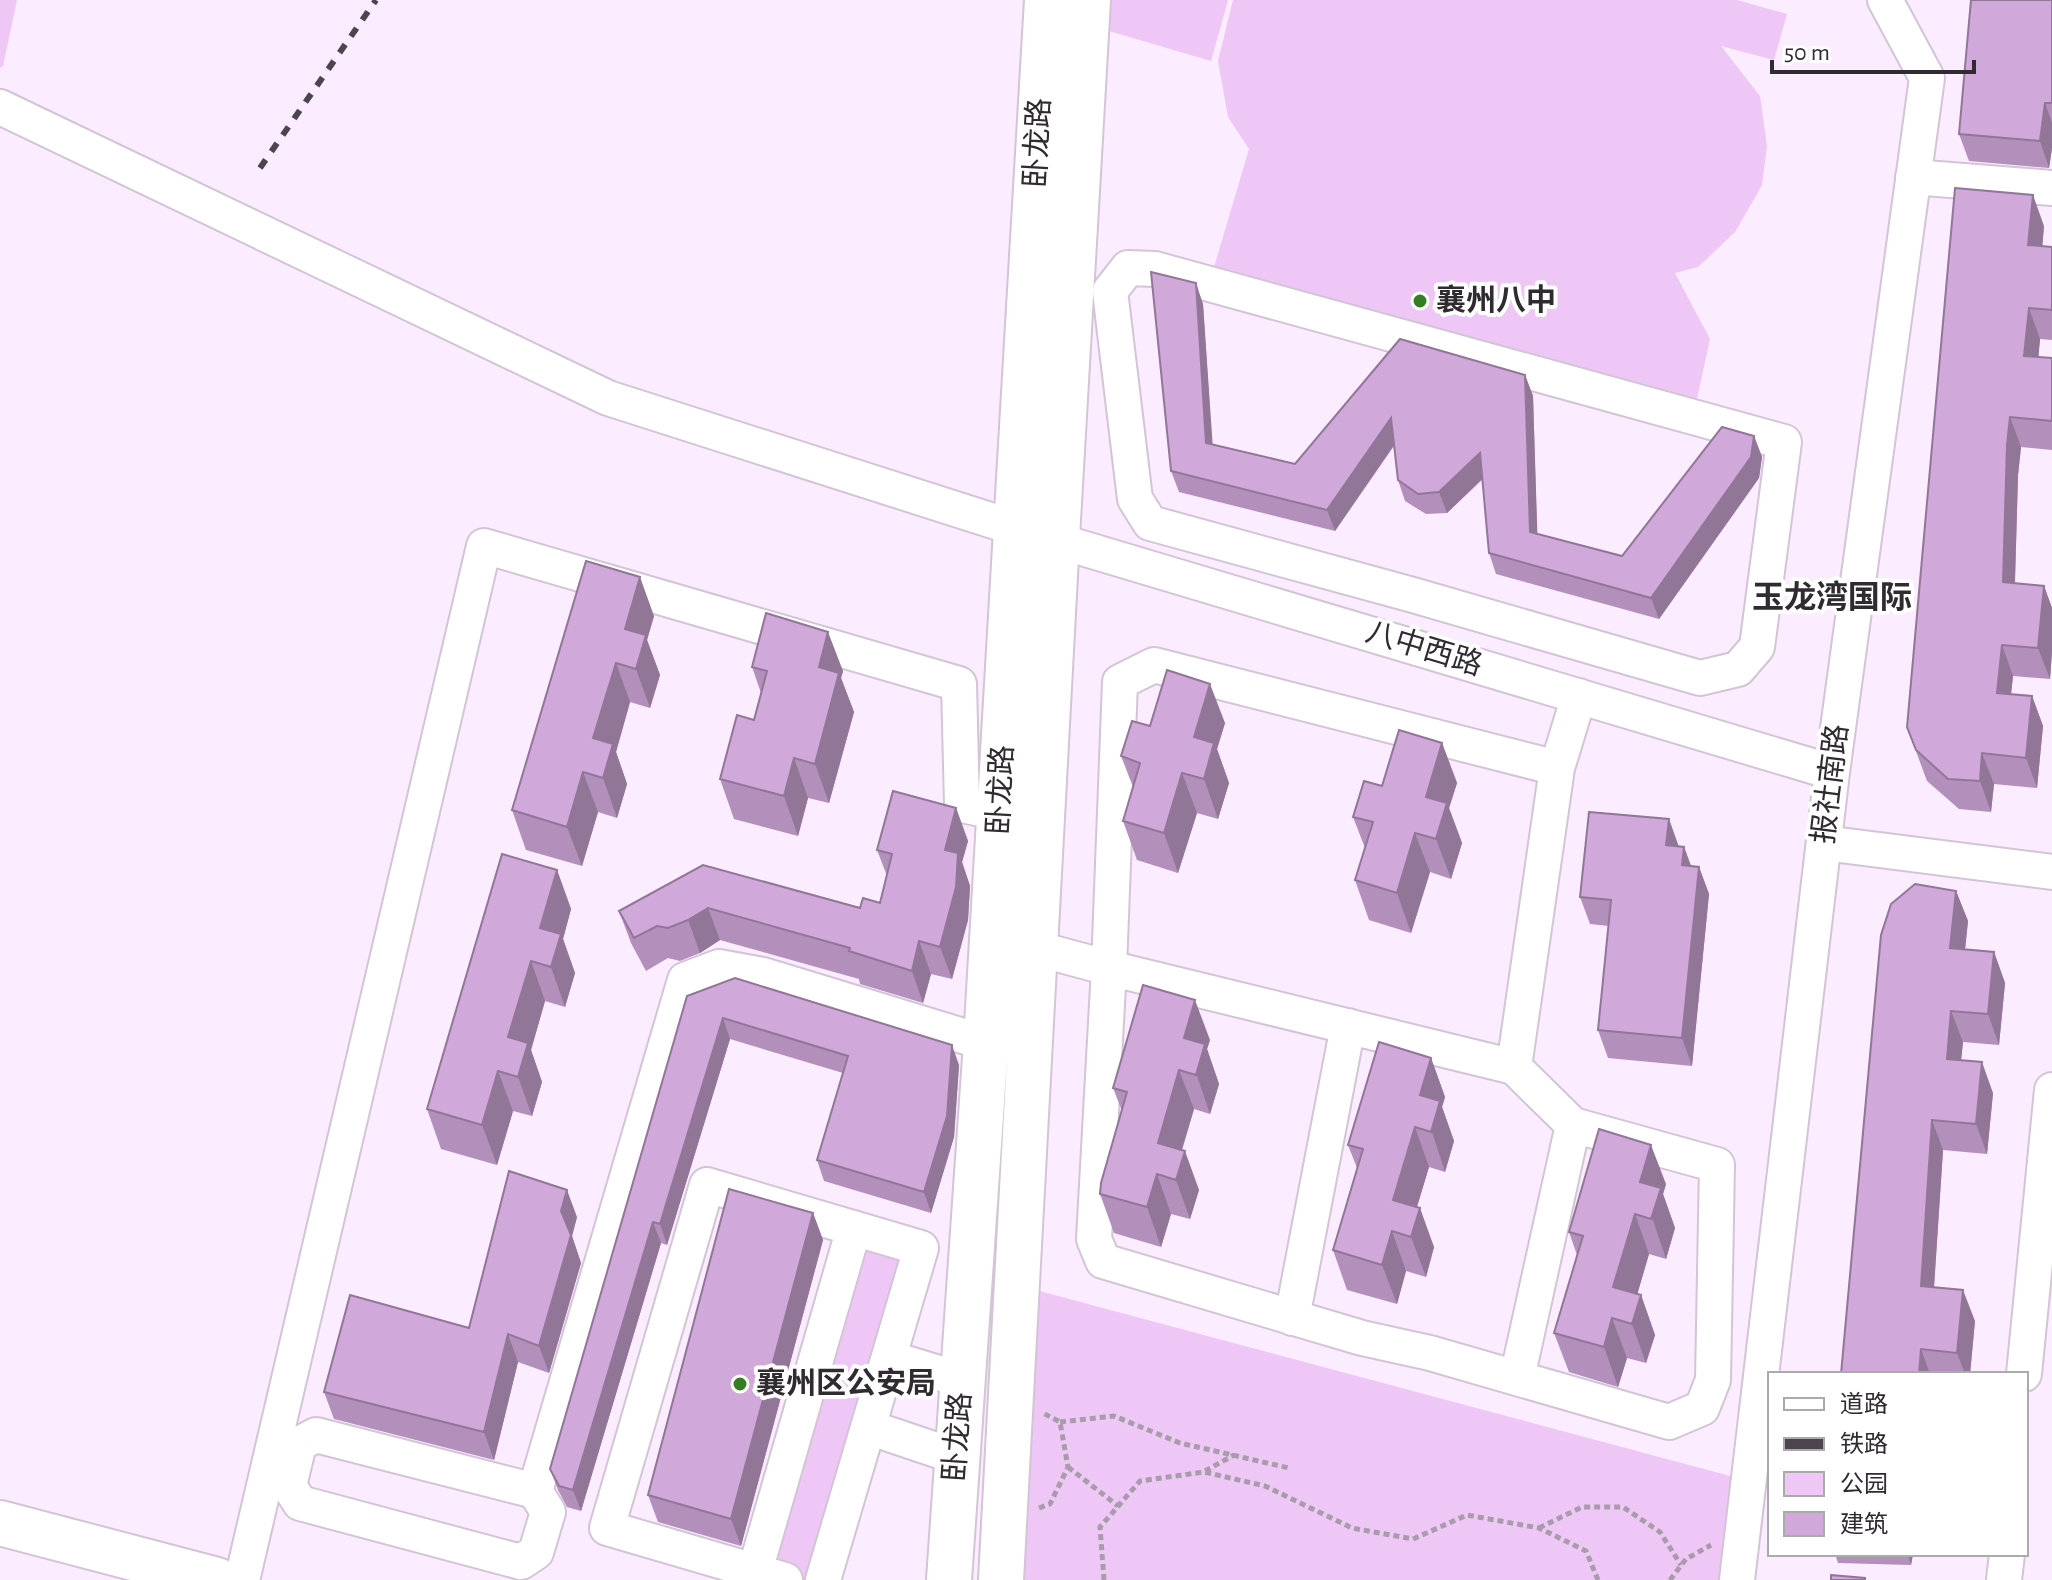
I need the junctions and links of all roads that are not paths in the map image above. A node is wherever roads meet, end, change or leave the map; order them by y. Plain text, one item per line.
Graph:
1 (1047, 0) edge
2 (1088, 0) edge
3 (1885, 0) edge
4 (0, 107) edge
5 (1913, 177) junction
6 (2052, 188) edge
7 (1015, 528) junction
8 (1057, 539) junction
9 (1413, 595) junction
10 (1400, 642) junction
11 (1579, 696) junction
12 (1557, 768) junction
13 (1832, 772) junction
14 (1000, 813) junction
15 (1824, 843) junction
16 (2052, 872) edge
17 (1035, 948) junction
18 (1109, 968) junction
19 (1348, 1026) junction
20 (986, 1043) junction
21 (1514, 1067) junction
22 (2052, 1090) edge
23 (1573, 1125) junction
24 (854, 1228) junction
25 (1292, 1318) junction
26 (889, 1358) junction
27 (2024, 1372) edge
28 (1517, 1378) junction
29 (962, 1380) junction
30 (868, 1427) junction
31 (957, 1457) junction
32 (281, 1468) junction
33 (535, 1491) junction
34 (0, 1523) edge
35 (2007, 1556) edge
36 (770, 1576) edge
37 (217, 1580) edge
38 (242, 1580) edge
39 (823, 1580) edge
40 (949, 1580) edge
41 (1001, 1580) edge
42 (1737, 1580) edge
43 (2004, 1580) edge

1 - 7 main road, 卧龙路
2 - 8 main road, 卧龙路
3 - 5 street, 报社南路
4 - 7 street, 八中西路
5 - 6 street
5 - 13 street, 报社南路
7 - 8 street, 八中西路
7 - 14 main road, 卧龙路
8 - 10 street, 八中西路
8 - 17 main road, 卧龙路
9 - 9 street
9 - 10 street
10 - 11 street, 八中西路
11 - 12 street
11 - 13 street, 八中西路
12 - 18 street
12 - 21 street
13 - 15 street, 报社南路
14 - 20 main road, 卧龙路
14 - 32 street
15 - 16 street
15 - 42 street, 报社南路
17 - 18 street
17 - 41 main road, 卧龙路
18 - 19 street
18 - 25 street
19 - 21 street
19 - 25 street
20 - 29 main road, 卧龙路
20 - 33 street
21 - 23 street
22 - 27 street
23 - 28 street
23 - 28 street
24 - 26 street
24 - 36 street
24 - 36 street
25 - 28 street
26 - 29 street
26 - 30 street
29 - 31 main road, 卧龙路
30 - 31 street
30 - 39 street
31 - 40 main road, 卧龙路
32 - 33 street
32 - 33 street
32 - 38 street
34 - 37 main road
35 - 43 street

